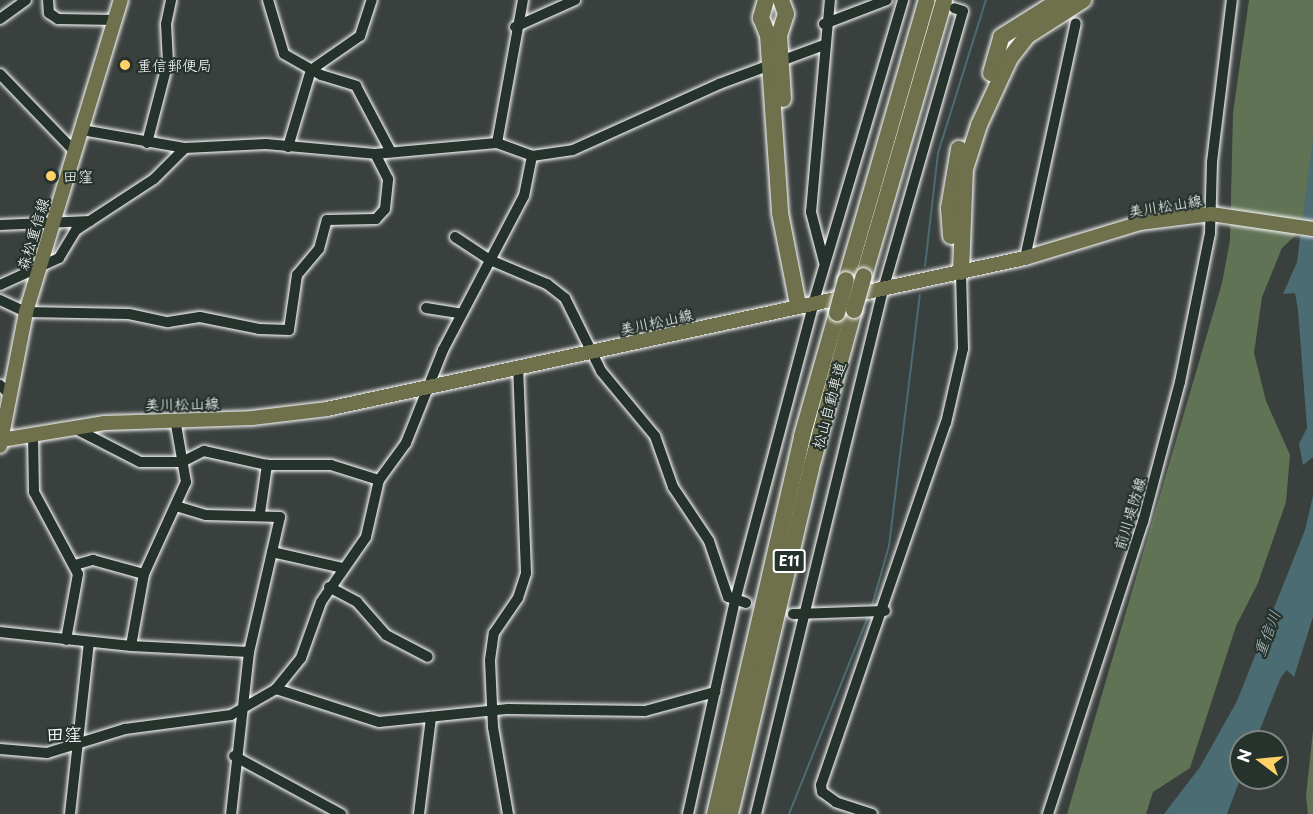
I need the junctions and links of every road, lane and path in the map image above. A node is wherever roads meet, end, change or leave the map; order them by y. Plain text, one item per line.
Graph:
1 (26, 0) edge
2 (48, 0) edge
3 (121, 0) edge
4 (171, 0) edge
5 (268, 0) edge
6 (372, 0) edge
7 (523, 0) edge
8 (575, 0) edge
9 (766, 0) edge
10 (782, 0) edge
11 (830, 0) edge
12 (887, 0) edge
13 (903, 0) edge
14 (916, 0) edge
15 (927, 0) edge
16 (1060, 0) edge
17 (1083, 0) edge
18 (1232, 0) edge
19 (950, 3) edge
20 (0, 19) edge
21 (115, 20) junction
22 (1076, 23) dead end
23 (825, 24) junction
24 (515, 27) junction
25 (824, 45) junction
26 (911, 55) junction
27 (776, 64) junction
28 (311, 70) junction
29 (0, 74) edge
30 (82, 130) junction
31 (147, 143) junction
32 (497, 143) junction
33 (288, 147) junction
34 (185, 148) junction
35 (75, 152) junction
36 (391, 152) junction
37 (375, 154) junction
38 (532, 156) junction
39 (1211, 214) junction
40 (90, 221) junction
41 (53, 222) junction
42 (0, 225) edge
43 (1313, 229) edge
44 (455, 237) dead end
45 (1025, 258) junction
46 (490, 260) junction
47 (824, 262) junction
48 (39, 269) junction
49 (961, 272) junction
50 (0, 285) edge
51 (883, 290) junction
52 (0, 300) edge
53 (806, 303) junction
54 (426, 308) dead end
55 (26, 312) junction
56 (462, 314) junction
57 (594, 352) junction
58 (518, 368) junction
59 (430, 387) junction
60 (4, 388) edge
61 (175, 419) junction
62 (72, 427) junction
63 (33, 434) junction
64 (0, 442) edge
65 (182, 462) junction
66 (267, 465) junction
67 (379, 480) junction
68 (176, 506) junction
69 (260, 513) junction
70 (272, 552) junction
71 (75, 565) junction
72 (343, 567) junction
73 (144, 574) junction
74 (329, 587) junction
75 (741, 602) junction
76 (880, 610) junction
77 (798, 614) junction
78 (0, 632) edge
79 (66, 640) junction
80 (89, 643) junction
81 (131, 646) junction
82 (249, 652) junction
83 (428, 657) dead end
84 (276, 689) junction
85 (715, 692) junction
86 (493, 711) junction
87 (242, 712) junction
88 (431, 717) junction
89 (75, 746) junction
90 (0, 749) edge
91 (234, 756) junction
92 (233, 813) edge
93 (70, 814) edge
94 (341, 814) edge
95 (419, 814) edge
96 (508, 814) edge
97 (688, 814) edge
98 (715, 814) edge
99 (730, 814) edge
100 (756, 814) edge
101 (872, 814) edge
102 (1048, 814) edge

1 - 20 street
2 - 21 street
3 - 21 main road, 森松重信線
4 - 31 street
5 - 28 street
6 - 28 street
7 - 24 street
8 - 24 street
9 - 27 highway
10 - 27 highway
11 - 23 street
12 - 23 street
13 - 47 street
14 - 26 highway
15 - 26 highway, 松山自動車道 / E11
16 - 49 highway
17 - 49 highway
18 - 39 street, 前川堤防線
19 - 51 street
19 - 99 highway, 松山自動車道 / E11, bridge
21 - 30 main road, 森松重信線
22 - 45 street
23 - 25 street
24 - 32 street
25 - 27 street
25 - 47 street
26 - 98 highway, 松山自動車道 / E11, bridge
27 - 38 street
27 - 53 highway
28 - 33 street
28 - 36 street
29 - 35 street
30 - 31 street
30 - 35 main road, 森松重信線
31 - 34 street
32 - 36 street
32 - 38 street
33 - 34 street
33 - 37 street
34 - 40 street
35 - 41 main road, 森松重信線
36 - 37 street
37 - 55 street
38 - 46 street
39 - 43 main road, 美川松山線
39 - 45 main road, 美川松山線
39 - 102 street, 前川堤防線
40 - 41 street
40 - 48 street
41 - 42 street
41 - 48 main road, 森松重信線
44 - 46 street
45 - 49 main road, 美川松山線
46 - 56 street
46 - 57 street
47 - 53 street
48 - 50 street
48 - 55 main road, 森松重信線
49 - 51 main road, 美川松山線
49 - 76 street
51 - 53 main road, 美川松山線
51 - 77 street
52 - 55 street
53 - 57 main road, 美川松山線
53 - 75 street
54 - 56 street
55 - 60 main road, 森松重信線
56 - 59 street
57 - 58 main road, 美川松山線
57 - 75 street
58 - 59 main road, 美川松山線
58 - 86 street
59 - 61 main road, 美川松山線
59 - 67 street
60 - 64 main road, 森松重信線
61 - 62 main road, 美川松山線
61 - 65 street
62 - 63 main road, 美川松山線
62 - 65 street
63 - 64 main road, 美川松山線
63 - 71 street
65 - 66 street
65 - 68 street
66 - 67 street
66 - 69 street
67 - 72 street
68 - 69 street
68 - 73 street
69 - 70 street
70 - 72 street
70 - 82 street
71 - 73 street
71 - 79 street
72 - 74 street
73 - 81 street
74 - 83 street
74 - 84 street
75 - 85 street
76 - 77 street
76 - 101 street
77 - 100 street
78 - 79 street
79 - 80 street
80 - 81 street
80 - 89 street
81 - 82 street
82 - 87 street
84 - 87 street
84 - 88 street
85 - 86 street
85 - 97 street
86 - 88 street
86 - 96 street
87 - 89 street
87 - 91 street
88 - 95 street
89 - 90 street
89 - 93 street
91 - 92 street
91 - 94 street

